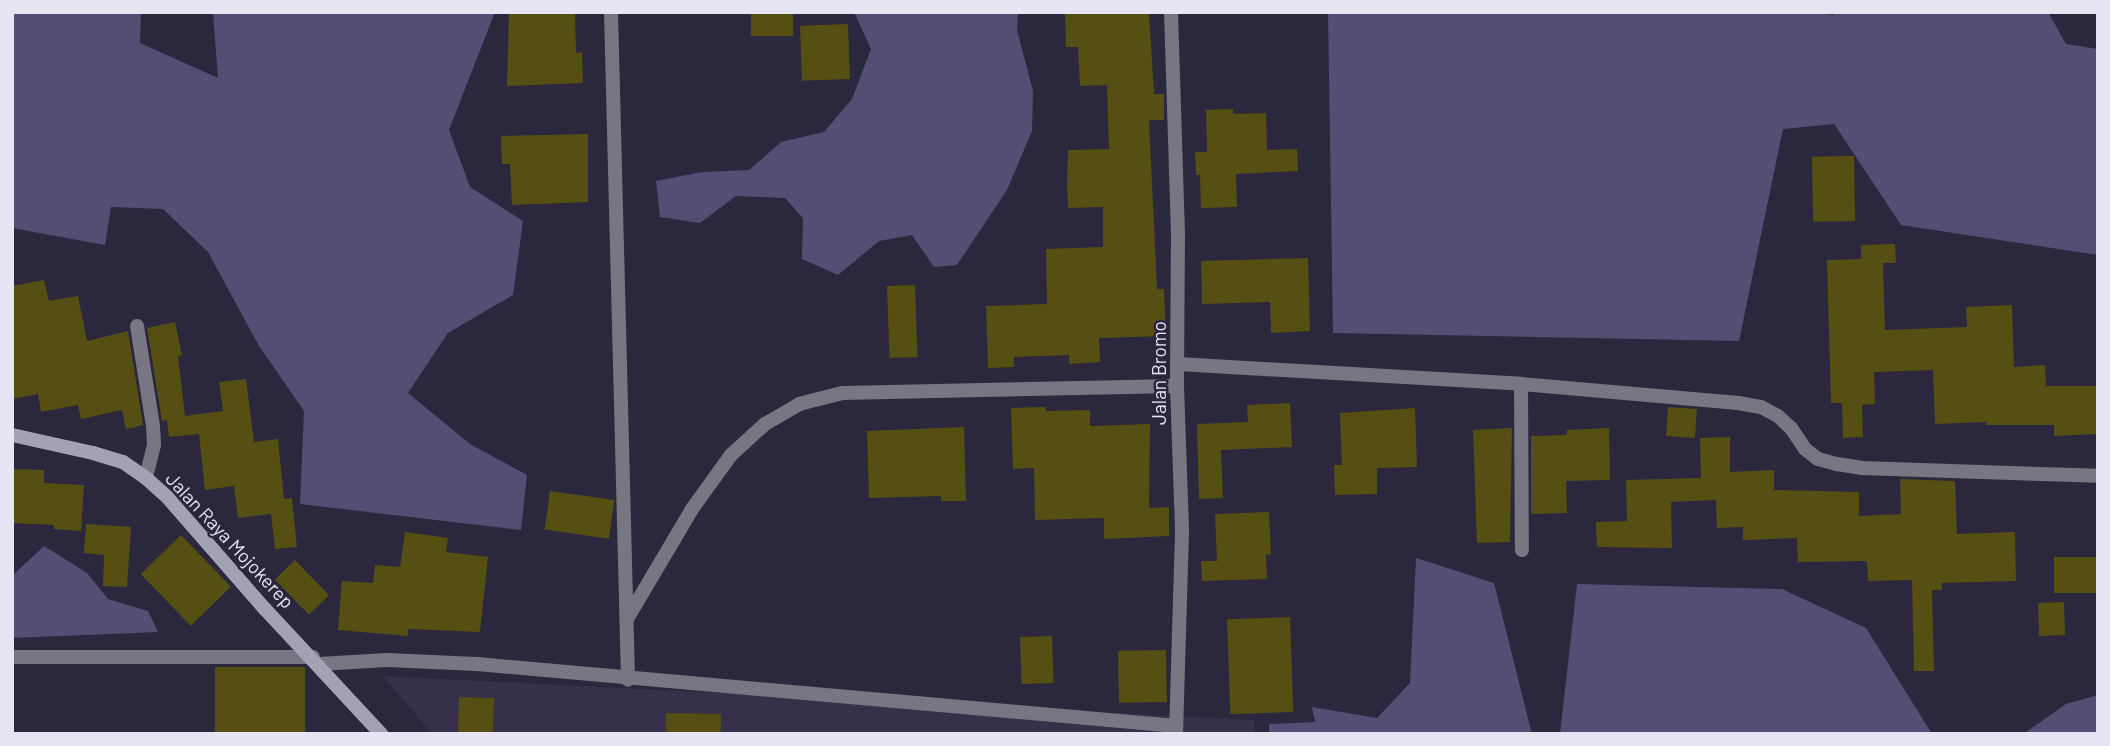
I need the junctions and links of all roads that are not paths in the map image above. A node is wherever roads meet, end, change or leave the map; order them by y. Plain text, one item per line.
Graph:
1 (611, 12) edge
2 (1171, 12) edge
3 (137, 326) dead end
4 (1178, 364) junction
5 (1521, 384) junction
6 (1177, 386) junction
7 (12, 435) edge
8 (2098, 476) edge
9 (146, 478) junction
10 (1522, 550) dead end
11 (626, 620) junction
12 (12, 657) edge
13 (316, 661) junction
14 (628, 680) junction
15 (1176, 730) edge
16 (381, 734) edge

1 - 11 street
2 - 4 street, Jalan Bromo
3 - 9 street
4 - 5 street
4 - 6 street, Jalan Bromo
5 - 8 street
5 - 10 street
6 - 11 street
6 - 15 street, Jalan Bromo
7 - 9 main road, Jalan Raya Mojokerep
9 - 13 main road, Jalan Raya Mojokerep
11 - 14 street
12 - 13 street
13 - 14 street
13 - 16 main road, Jalan Raya Mojokerep
14 - 15 street

